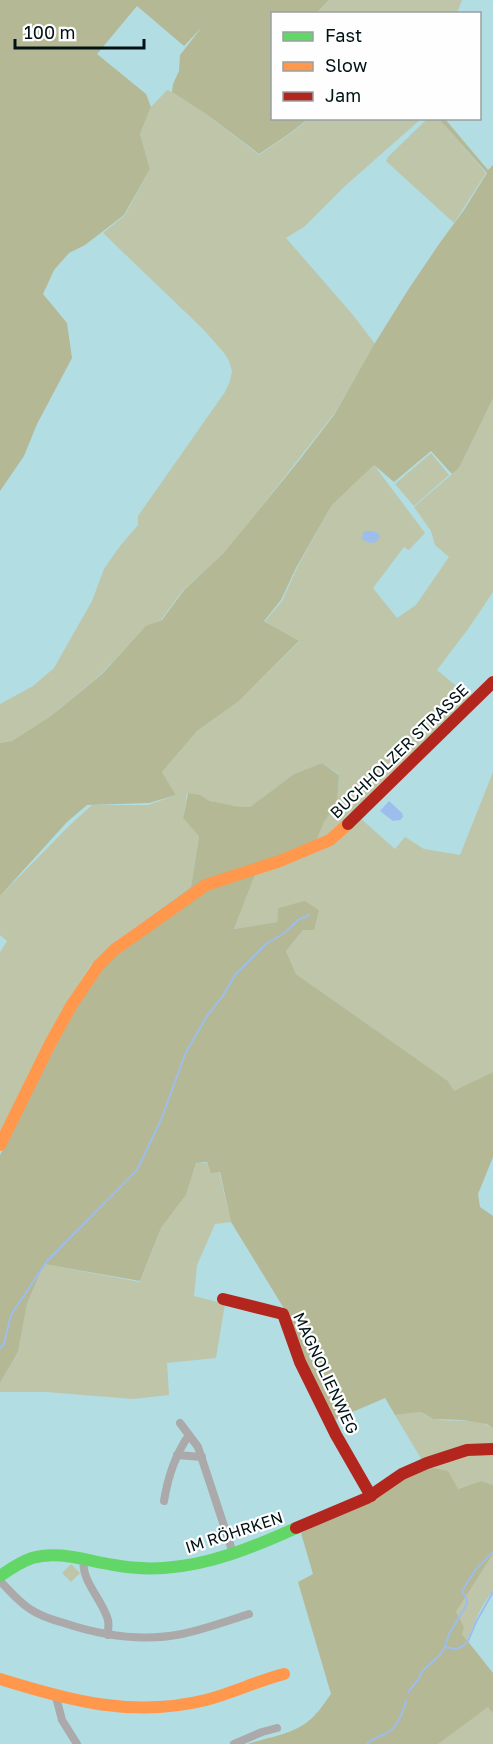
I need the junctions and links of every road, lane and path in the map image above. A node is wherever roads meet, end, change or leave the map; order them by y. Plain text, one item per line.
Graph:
1 (493, 682) edge
2 (0, 1145) edge
3 (223, 1299) dead end
4 (180, 1423) dead end
5 (189, 1435) junction
6 (493, 1449) edge
7 (177, 1455) junction
8 (202, 1457) junction
9 (371, 1496) junction
10 (164, 1501) dead end
11 (233, 1553) junction
12 (84, 1558) junction
13 (0, 1576) edge
14 (0, 1581) edge
15 (249, 1614) dead end
16 (108, 1635) junction
17 (284, 1674) dead end
18 (0, 1678) edge
19 (56, 1696) junction
20 (277, 1728) dead end
21 (77, 1744) edge
22 (234, 1744) edge

1 - 2 street, BUCHHOLZER STRASSE
3 - 9 street, MAGNOLIENWEG
4 - 5 street
5 - 7 street
5 - 8 street
6 - 9 street, IM RÖHRKEN
7 - 8 street
7 - 10 street
8 - 11 street
9 - 11 street, IM RÖHRKEN
11 - 12 street, IM RÖHRKEN
12 - 13 street, IM RÖHRKEN
12 - 16 street
14 - 16 street
15 - 16 street
17 - 19 street
18 - 19 street
19 - 21 street
20 - 22 street

